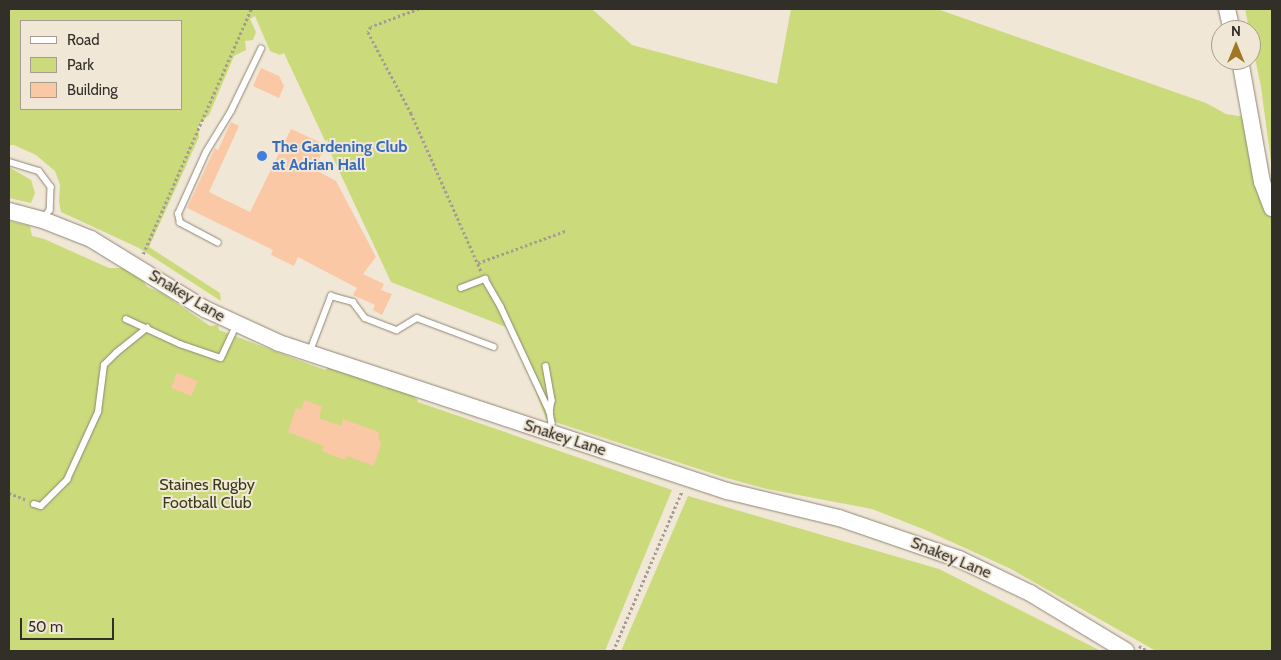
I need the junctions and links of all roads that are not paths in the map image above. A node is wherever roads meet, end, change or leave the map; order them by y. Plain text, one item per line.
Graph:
1 (261, 49) dead end
2 (1242, 70) edge
3 (9, 162) edge
4 (1272, 208) edge
5 (9, 211) edge
6 (43, 220) junction
7 (218, 243) dead end
8 (462, 288) dead end
9 (126, 319) dead end
10 (236, 326) junction
11 (147, 328) junction
12 (494, 347) dead end
13 (310, 353) junction
14 (546, 366) dead end
15 (550, 412) junction
16 (551, 433) junction
17 (34, 504) road end
18 (1126, 651) edge

1 - 7 lane
2 - 4 street
3 - 6 lane
5 - 6 street, Snakey Lane
6 - 10 street, Snakey Lane
8 - 15 lane
9 - 11 lane
10 - 11 lane
10 - 13 street, Snakey Lane
11 - 17 lane
12 - 13 lane
13 - 16 street, Snakey Lane
14 - 15 lane
15 - 16 lane
16 - 18 street, Snakey Lane

